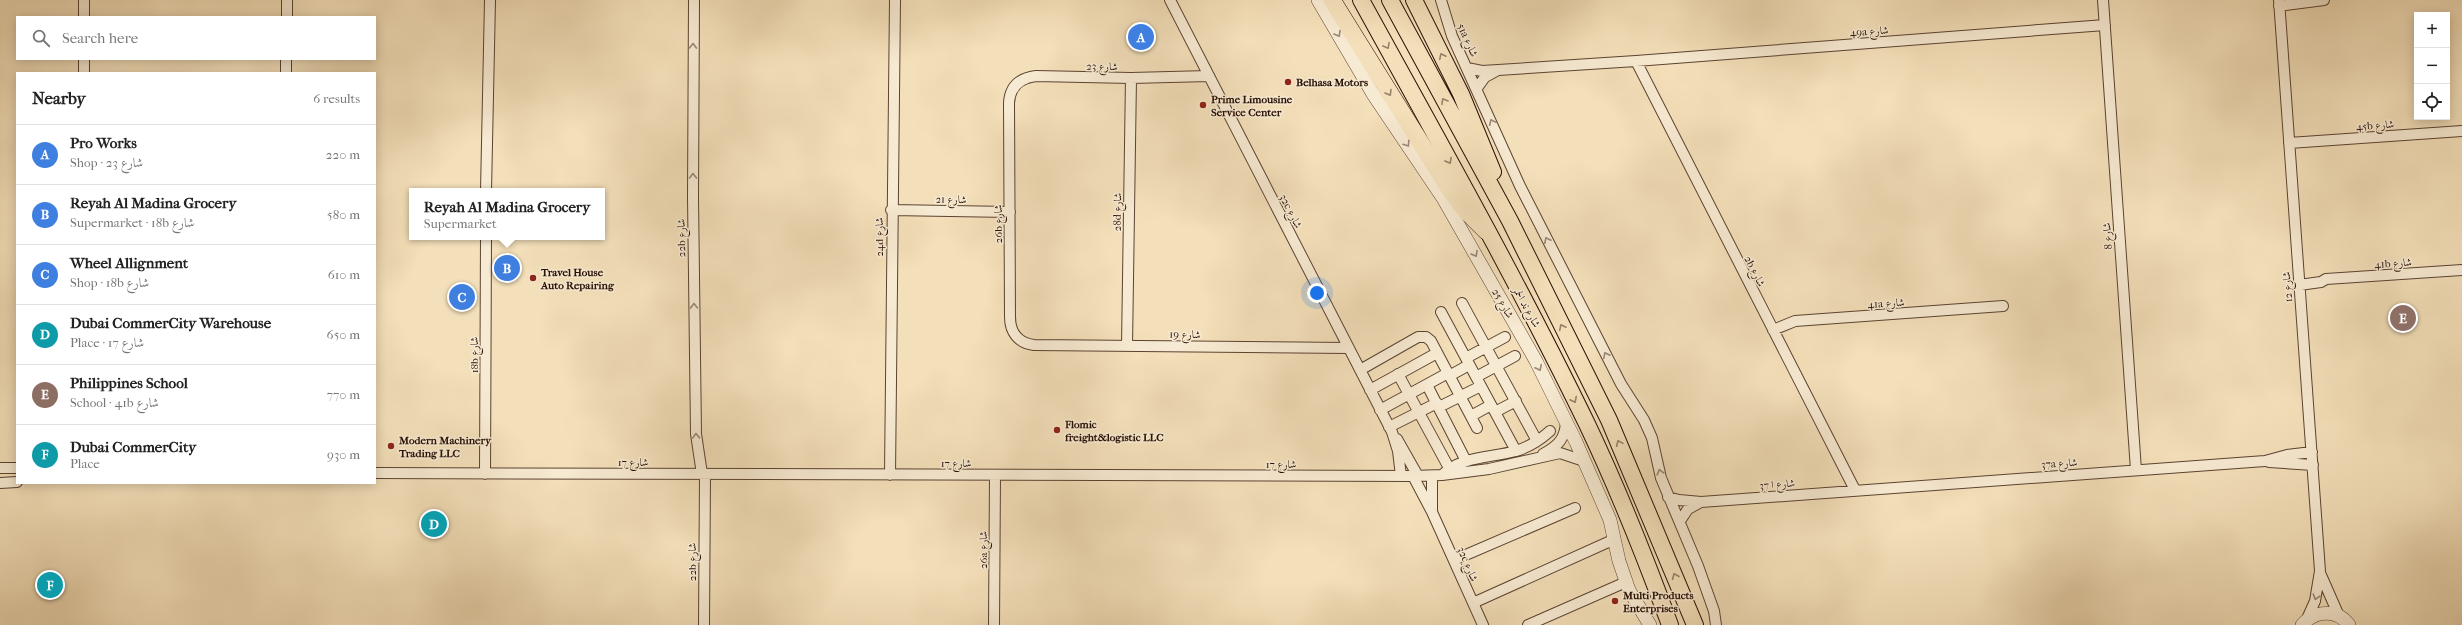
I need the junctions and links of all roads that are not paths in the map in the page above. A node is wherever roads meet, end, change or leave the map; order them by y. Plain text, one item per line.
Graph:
1 (84, 0) edge
2 (287, 0) edge
3 (490, 0) edge
4 (694, 0) edge
5 (895, 0) edge
6 (1170, 0) edge
7 (1318, 0) edge
8 (1332, 0) edge
9 (1361, 0) edge
10 (1390, 0) edge
11 (1414, 0) edge
12 (1441, 0) edge
13 (2103, 0) edge
14 (2318, 0) edge
15 (2279, 3) edge
16 (84, 16) edge
17 (287, 16) edge
18 (2105, 25) junction
19 (84, 60) edge
20 (286, 60) edge
21 (1636, 61) junction
22 (1467, 68) junction
23 (1500, 69) junction
24 (84, 72) edge
25 (286, 72) edge
26 (1209, 76) junction
27 (1131, 78) junction
28 (1476, 88) junction
29 (1009, 103) joint
30 (2462, 131) edge
31 (2289, 143) junction
32 (486, 188) edge
33 (891, 210) junction
34 (1010, 212) junction
35 (1510, 221) junction
36 (1486, 231) junction
37 (486, 240) edge
38 (2462, 270) edge
39 (2299, 281) junction
40 (1462, 303) dead end
41 (2003, 306) dead end
42 (1441, 312) dead end
43 (1773, 330) junction
44 (1505, 337) dead end
45 (1022, 342) joint
46 (1126, 346) junction
47 (1486, 347) junction
48 (1348, 348) junction
49 (1437, 353) junction
50 (1515, 356) dead end
51 (1468, 362) junction
52 (1496, 366) junction
53 (1360, 370) junction
54 (1398, 374) junction
55 (1449, 375) junction
56 (1478, 382) junction
57 (1427, 385) junction
58 (1370, 390) junction
59 (1409, 394) junction
60 (1460, 396) junction
61 (1516, 401) junction
62 (1438, 405) junction
63 (1493, 409) junction
64 (1380, 410) junction
65 (1419, 412) junction
66 (1471, 416) junction
67 (1566, 422) junction
68 (1477, 428) dead end
69 (1391, 430) junction
70 (1550, 432) dead end
71 (1537, 441) junction
72 (1516, 451) junction
73 (2312, 452) junction
74 (1536, 458) junction
75 (1584, 460) junction
76 (1466, 461) junction
77 (2265, 461) junction
78 (2312, 465) junction
79 (0, 468) edge
80 (16, 468) edge
81 (1450, 468) junction
82 (2136, 470) junction
83 (376, 473) edge
84 (485, 474) junction
85 (703, 474) junction
86 (890, 475) junction
87 (995, 475) junction
88 (1401, 476) junction
89 (1415, 476) junction
90 (1437, 476) junction
91 (0, 482) edge
92 (16, 482) edge
93 (1855, 490) junction
94 (1668, 497) junction
95 (1701, 502) junction
96 (1574, 508) dead end
97 (1432, 512) junction
98 (1680, 522) junction
99 (1615, 539) junction
100 (1454, 560) junction
101 (2320, 571) junction
102 (1626, 582) junction
103 (1473, 603) junction
104 (2339, 616) junction
105 (2304, 623) edge
106 (704, 625) edge
107 (994, 625) edge
108 (1483, 625) edge
109 (1528, 625) edge
110 (1650, 625) edge
111 (1670, 625) edge
112 (1695, 625) edge
113 (1716, 625) edge
114 (2350, 625) edge

1 - 16 street
2 - 17 street
3 - 32 street
85 -> 4 street, 22b شارع
5 - 33 street, 24d شارع
6 - 26 street, 32c شارع
7 -> 67 street, شارع 25
8 -> 36 highway
9 -> 36 main road, شارع ند الحمر
35 -> 10 main road, شارع ند الحمر
35 -> 11 main road
12 - 22 street, 51a شارع
13 - 18 street, شارع 8
14 - 15 street
15 - 31 street, شارع 12
18 - 21 street, 49a شارع
18 - 82 street, شارع 8
19 - 24 street
20 - 25 street
21 - 23 street, 49a شارع
21 - 43 street, 2b شارع
22 - 23 street, 49a شارع
22 - 28 street, 51a شارع
23 - 28 street
26 - 27 street, شارع 23
26 - 48 street, 32c شارع
27 - 29 street, شارع 23
27 - 46 street, 28d شارع
94 -> 28 street, 51a شارع
29 - 34 street, 26b شارع
30 - 31 street, 45b شارع
31 - 39 street, شارع 12
33 - 34 street, شارع 21
33 - 86 street, 24d شارع
34 - 45 street, 26b شارع
112 -> 35 main road, شارع ند الحمر
36 -> 111 main road, شارع ند الحمر
37 - 84 street, 18b شارع
38 - 39 street, 41b شارع
39 - 73 street, شارع 12
40 - 47 street
41 - 43 street, 41a شارع
42 - 51 street
43 - 93 street, 2b شارع
44 - 47 street
45 - 46 street, شارع 19
46 - 48 street, شارع 19
47 - 51 street
47 - 52 street
48 - 53 street, 32c شارع
49 - 53 street
49 - 54 street
49 - 55 street
50 - 52 street
51 - 55 street
51 - 56 street
52 - 56 street
52 - 61 street
53 - 58 street, 32c شارع
54 - 58 street
54 - 59 street
55 - 57 street
55 - 60 street
56 - 60 street
56 - 63 street
57 - 59 street
57 - 62 street
58 - 64 street, 32c شارع
59 - 64 street
59 - 65 street
60 - 62 street
60 - 66 street
61 - 63 street
61 - 71 street
62 - 65 street
62 - 76 street
63 - 66 street
63 - 72 street
64 - 69 street, 32c شارع
65 - 69 street
65 - 81 street
66 - 68 street
67 - 74 street, شارع 17
67 - 75 street, شارع 25
69 - 88 street, 32c شارع
69 - 89 street, 32c شارع
70 - 71 street
71 - 72 street
72 - 76 street
73 - 77 street, 37a شارع
73 - 78 street, شارع 12
74 - 75 street, شارع 17
74 - 90 street, شارع 17
75 - 99 street, شارع 25
76 - 81 street
77 - 78 street, 37a شارع
77 - 82 street, 37a شارع
78 - 101 street, شارع 12
79 - 80 street
81 - 90 street
82 - 93 street, 37a شارع
83 - 84 street, شارع 17
84 - 85 street, شارع 17
85 - 86 street, شارع 17
85 - 106 street, 22b شارع
86 - 87 street, شارع 17
87 - 88 street, شارع 17
87 - 107 street, 26a شارع
88 - 89 street, شارع 17
89 - 90 street, شارع 17
89 - 97 street, 32c شارع
90 - 97 street, 32c شارع
91 - 92 street
93 - 95 street, شارع ا 37
94 - 95 street, شارع ا 37
94 - 98 street, 51a شارع
95 - 98 street
96 - 100 street
97 - 100 street, 32c شارع
98 - 113 street, 51a شارع
99 - 102 street, شارع 25
99 - 103 street
100 - 103 street, 32c شارع
101 - 104 street, شارع 12
101 -> 105 street, شارع 12
102 - 109 street
102 - 110 street, شارع 25
103 - 108 street, 32c شارع
104 - 105 street
104 - 114 street

